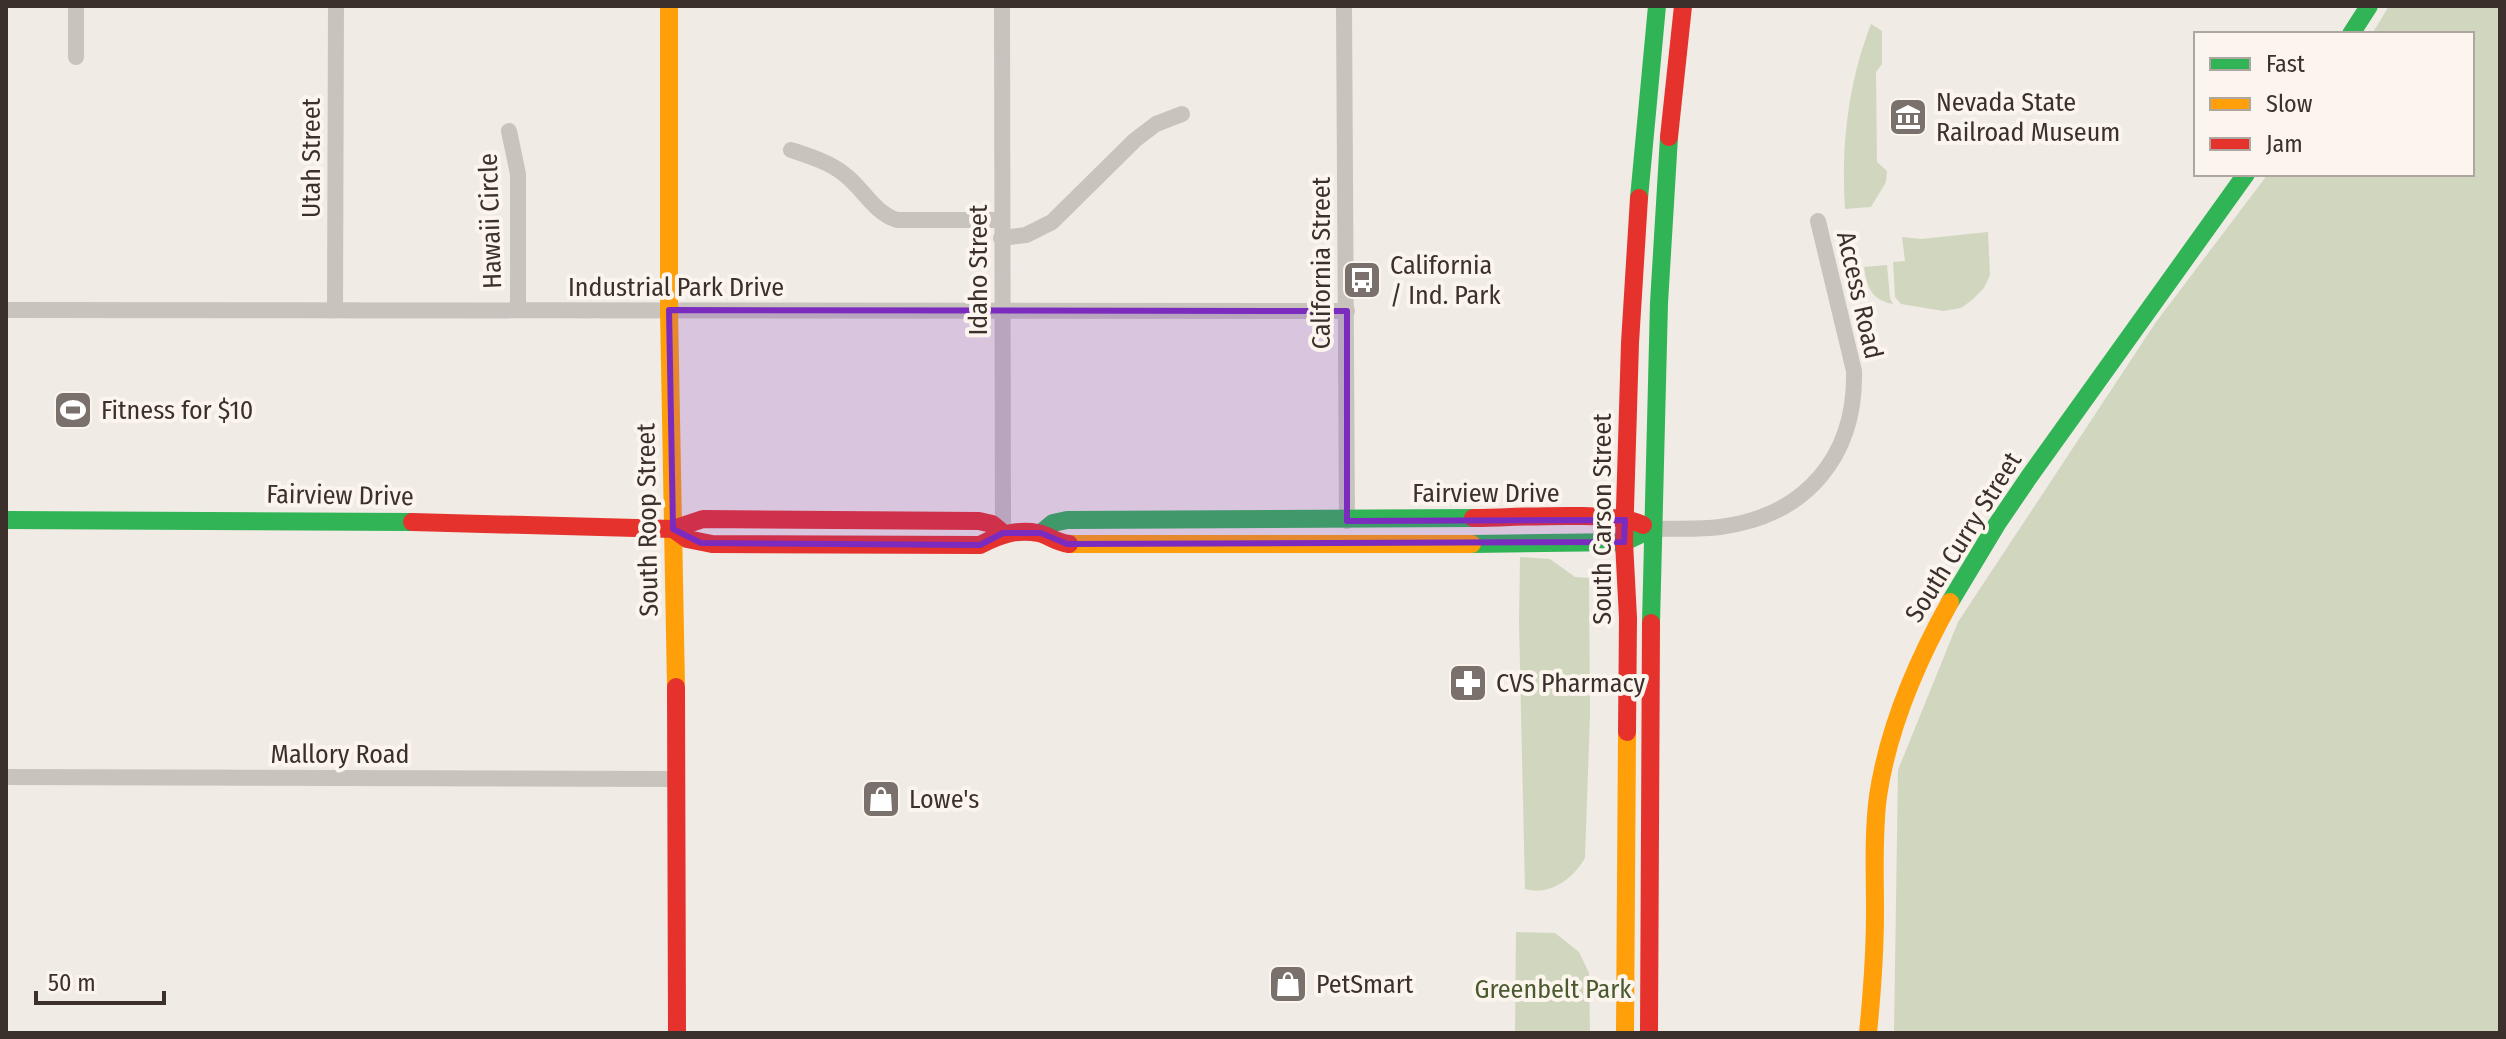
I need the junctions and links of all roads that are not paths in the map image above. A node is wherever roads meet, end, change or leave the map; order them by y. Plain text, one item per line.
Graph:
1 (76, 6) edge
2 (336, 6) edge
3 (669, 6) edge
4 (1002, 6) edge
5 (1344, 6) edge
6 (1657, 6) edge
7 (1683, 6) edge
8 (2369, 6) edge
9 (2352, 32) edge
10 (76, 57) dead end
11 (1182, 114) dead end
12 (509, 131) dead end
13 (791, 150) dead end
14 (2244, 176) edge
15 (1001, 220) junction
16 (1818, 221) dead end
17 (1001, 238) junction
18 (6, 310) edge
19 (335, 310) junction
20 (518, 310) junction
21 (669, 310) junction
22 (1002, 311) junction
23 (1347, 311) junction
24 (6, 520) edge
25 (1625, 520) junction
26 (1347, 521) junction
27 (673, 529) junction
28 (1652, 529) junction
29 (1003, 533) junction
30 (1041, 533) junction
31 (1624, 542) junction
32 (6, 777) edge
33 (675, 779) junction
34 (1624, 913) junction
35 (1649, 913) junction
36 (677, 1033) edge
37 (1625, 1033) edge
38 (1649, 1033) edge
39 (1868, 1033) edge

1 - 10 street
2 - 19 street, Utah Street
3 - 21 main road, South Roop Street
4 - 15 street, Idaho Street
5 - 23 street, California Street
6 - 25 main road, South Carson Street
7 - 28 main road, South Carson Street
8 - 9 main road
11 - 17 street
12 - 20 street, Hawaii Circle
13 - 15 street
14 - 39 main road, South Curry Street
15 - 17 street, Idaho Street
16 - 28 street, Access Road
17 - 22 street, Idaho Street
18 - 19 street, Industrial Park Drive
19 - 20 street, Industrial Park Drive
20 - 21 street, Industrial Park Drive
21 - 22 street, Industrial Park Drive
21 - 27 main road, South Roop Street
22 - 23 street, Industrial Park Drive
22 - 29 street, Idaho Street
23 - 26 street, California Street
24 - 27 main road, Fairview Drive
25 - 26 main road, Fairview Drive
25 - 28 main road, Fairview Drive
25 - 31 main road, South Carson Street
26 - 30 main road, Fairview Drive
27 - 29 main road, Fairview Drive
27 - 33 main road, South Roop Street
28 - 31 main road, Fairview Drive
28 - 35 main road, South Carson Street
29 - 30 main road, Fairview Drive
30 - 31 main road, Fairview Drive
31 - 34 main road, South Carson Street
32 - 33 street, Mallory Road
33 - 36 main road, South Roop Street
34 - 35 main road
34 - 37 main road, South Carson Street
35 - 38 main road, South Carson Street

